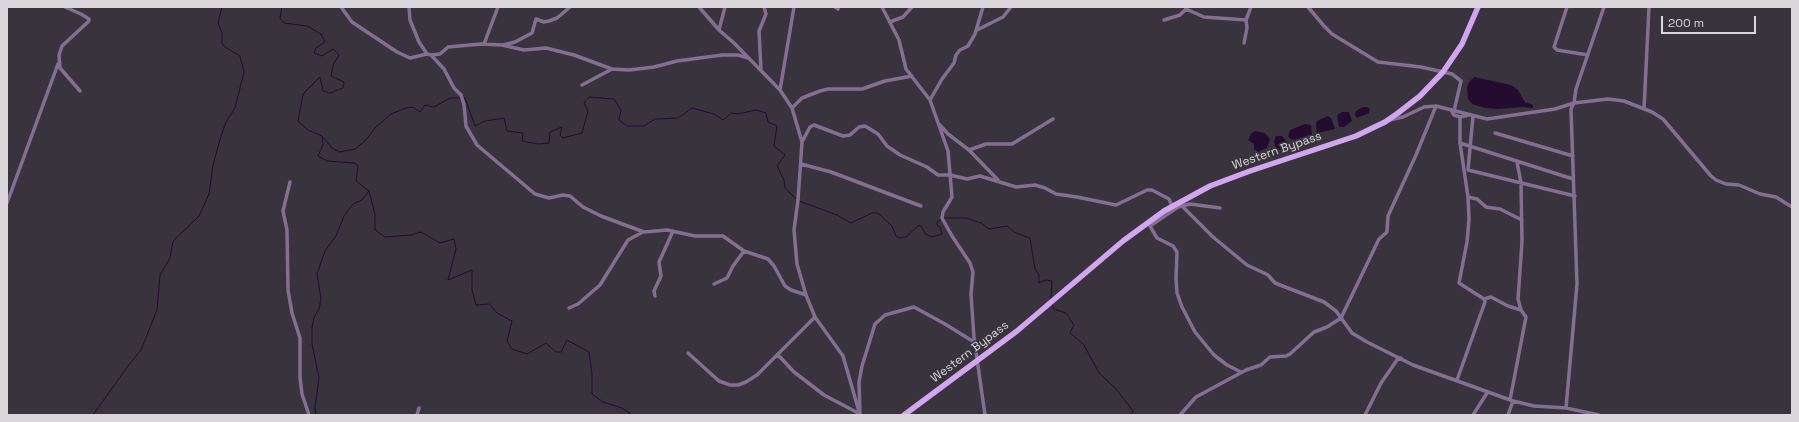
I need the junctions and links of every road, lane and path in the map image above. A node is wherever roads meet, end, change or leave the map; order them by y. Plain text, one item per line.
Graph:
1 (65, 7) edge
2 (341, 7) edge
3 (409, 7) edge
4 (498, 7) edge
5 (570, 7) edge
6 (699, 7) edge
7 (725, 7) edge
8 (764, 7) edge
9 (794, 7) edge
10 (882, 7) edge
11 (912, 7) edge
12 (983, 7) edge
13 (1011, 7) edge
14 (1251, 7) edge
15 (1304, 7) edge
16 (1478, 7) edge
17 (1567, 7) edge
18 (1604, 7) edge
19 (1649, 7) edge
20 (1310, 8) edge
21 (1164, 20) dead end
22 (1246, 20) junction
23 (890, 22) junction
24 (719, 30) junction
25 (977, 30) junction
26 (515, 42) junction
27 (1244, 43) dead end
28 (484, 44) junction
29 (502, 45) junction
30 (518, 48) junction
31 (429, 55) junction
32 (1588, 55) junction
33 (749, 59) junction
34 (58, 64) junction
35 (612, 69) junction
36 (761, 70) junction
37 (1443, 72) junction
38 (912, 76) junction
39 (582, 85) dead end
40 (780, 90) junction
41 (80, 91) dead end
42 (930, 100) junction
43 (1574, 103) junction
44 (1436, 106) junction
45 (792, 108) junction
46 (1644, 108) junction
47 (1453, 110) junction
48 (1471, 115) junction
49 (1460, 117) junction
50 (1053, 119) dead end
51 (1385, 122) junction
52 (938, 123) junction
53 (1495, 133) dead end
54 (802, 142) junction
55 (1460, 143) junction
56 (1471, 147) junction
57 (969, 150) junction
58 (1573, 156) junction
59 (1518, 162) junction
60 (801, 164) junction
61 (950, 175) junction
62 (1573, 179) junction
63 (999, 181) junction
64 (290, 182) dead end
65 (1521, 183) junction
66 (1574, 196) junction
67 (1468, 197) junction
68 (7, 203) edge
69 (921, 206) dead end
70 (1172, 206) junction
71 (1182, 206) junction
72 (1792, 207) edge
73 (1220, 208) dead end
74 (1522, 220) junction
75 (673, 231) junction
76 (644, 232) junction
77 (744, 251) junction
78 (714, 284) dead end
79 (806, 295) junction
80 (655, 296) dead end
81 (1484, 299) junction
82 (569, 308) dead end
83 (1521, 310) junction
84 (815, 317) junction
85 (1341, 318) junction
86 (974, 342) junction
87 (688, 353) dead end
88 (777, 356) junction
89 (1401, 358) junction
90 (977, 362) junction
91 (1242, 372) junction
92 (1457, 380) junction
93 (1487, 393) junction
94 (1512, 401) junction
95 (419, 408) dead end
96 (1566, 408) junction
97 (309, 415) edge
98 (417, 415) edge
99 (860, 415) edge
100 (904, 415) edge
101 (985, 415) edge
102 (1180, 415) edge
103 (1365, 415) edge
104 (1473, 415) edge
105 (1508, 415) edge
106 (1599, 415) edge

1 - 34 street
2 - 31 street
3 - 31 street
4 - 28 street
5 - 26 street
6 - 24 street
7 - 24 street
8 - 36 street
9 - 40 street
10 - 23 street
11 - 23 street
12 - 25 street
13 - 25 street
14 - 22 street
15 - 20 street
16 - 37 main road, Western Bypass
17 - 32 street
18 - 32 street
19 - 46 street
20 - 37 street
21 - 22 street
22 - 27 street
23 - 38 street
24 - 33 street
25 - 42 street
26 - 29 street
26 - 30 street
28 - 29 street
28 - 31 street
29 - 30 street
30 - 35 street
31 - 76 street
32 - 43 street
33 - 35 street
33 - 36 street
34 - 41 street
34 - 68 street
35 - 39 street
36 - 40 street
37 - 47 street
37 - 51 main road, Western Bypass
38 - 42 street
38 - 45 street
40 - 45 street
42 - 52 street
43 - 46 street
43 - 48 street
43 - 58 street
44 - 47 street
44 - 51 street
44 - 85 street
45 - 54 street
46 - 72 street
47 - 48 street
47 - 49 street
48 - 49 street
48 - 56 street
49 - 55 street
50 - 57 street
51 - 70 main road, Western Bypass
52 - 57 street
52 - 61 street
53 - 58 street
54 - 60 street
54 - 61 street
55 - 56 street
55 - 67 street
56 - 59 street
56 - 65 street
57 - 63 street
58 - 62 street
59 - 62 street
59 - 65 street
60 - 69 street
60 - 79 street
61 - 63 street
61 - 86 street
62 - 66 street
63 - 70 street
64 - 97 street
65 - 66 street
65 - 74 street
66 - 96 street
67 - 74 street
67 - 81 street
70 - 90 main road, Western Bypass
71 - 73 street
71 - 85 street
71 - 91 street
74 - 83 street
75 - 76 street
75 - 77 street
75 - 80 street
76 - 82 street
77 - 78 street
77 - 79 street
79 - 84 street
81 - 83 street
81 - 92 street
83 - 94 street
84 - 88 street
84 - 99 street
85 - 89 street
85 - 91 street
86 - 90 street
86 - 99 street
87 - 88 street
88 - 99 street
89 - 92 street
89 - 103 street
90 - 100 main road, Western Bypass
90 - 101 street
91 - 102 street
92 - 93 street
93 - 94 street
93 - 104 street
94 - 96 street
94 - 105 street
95 - 98 street
96 - 106 street

